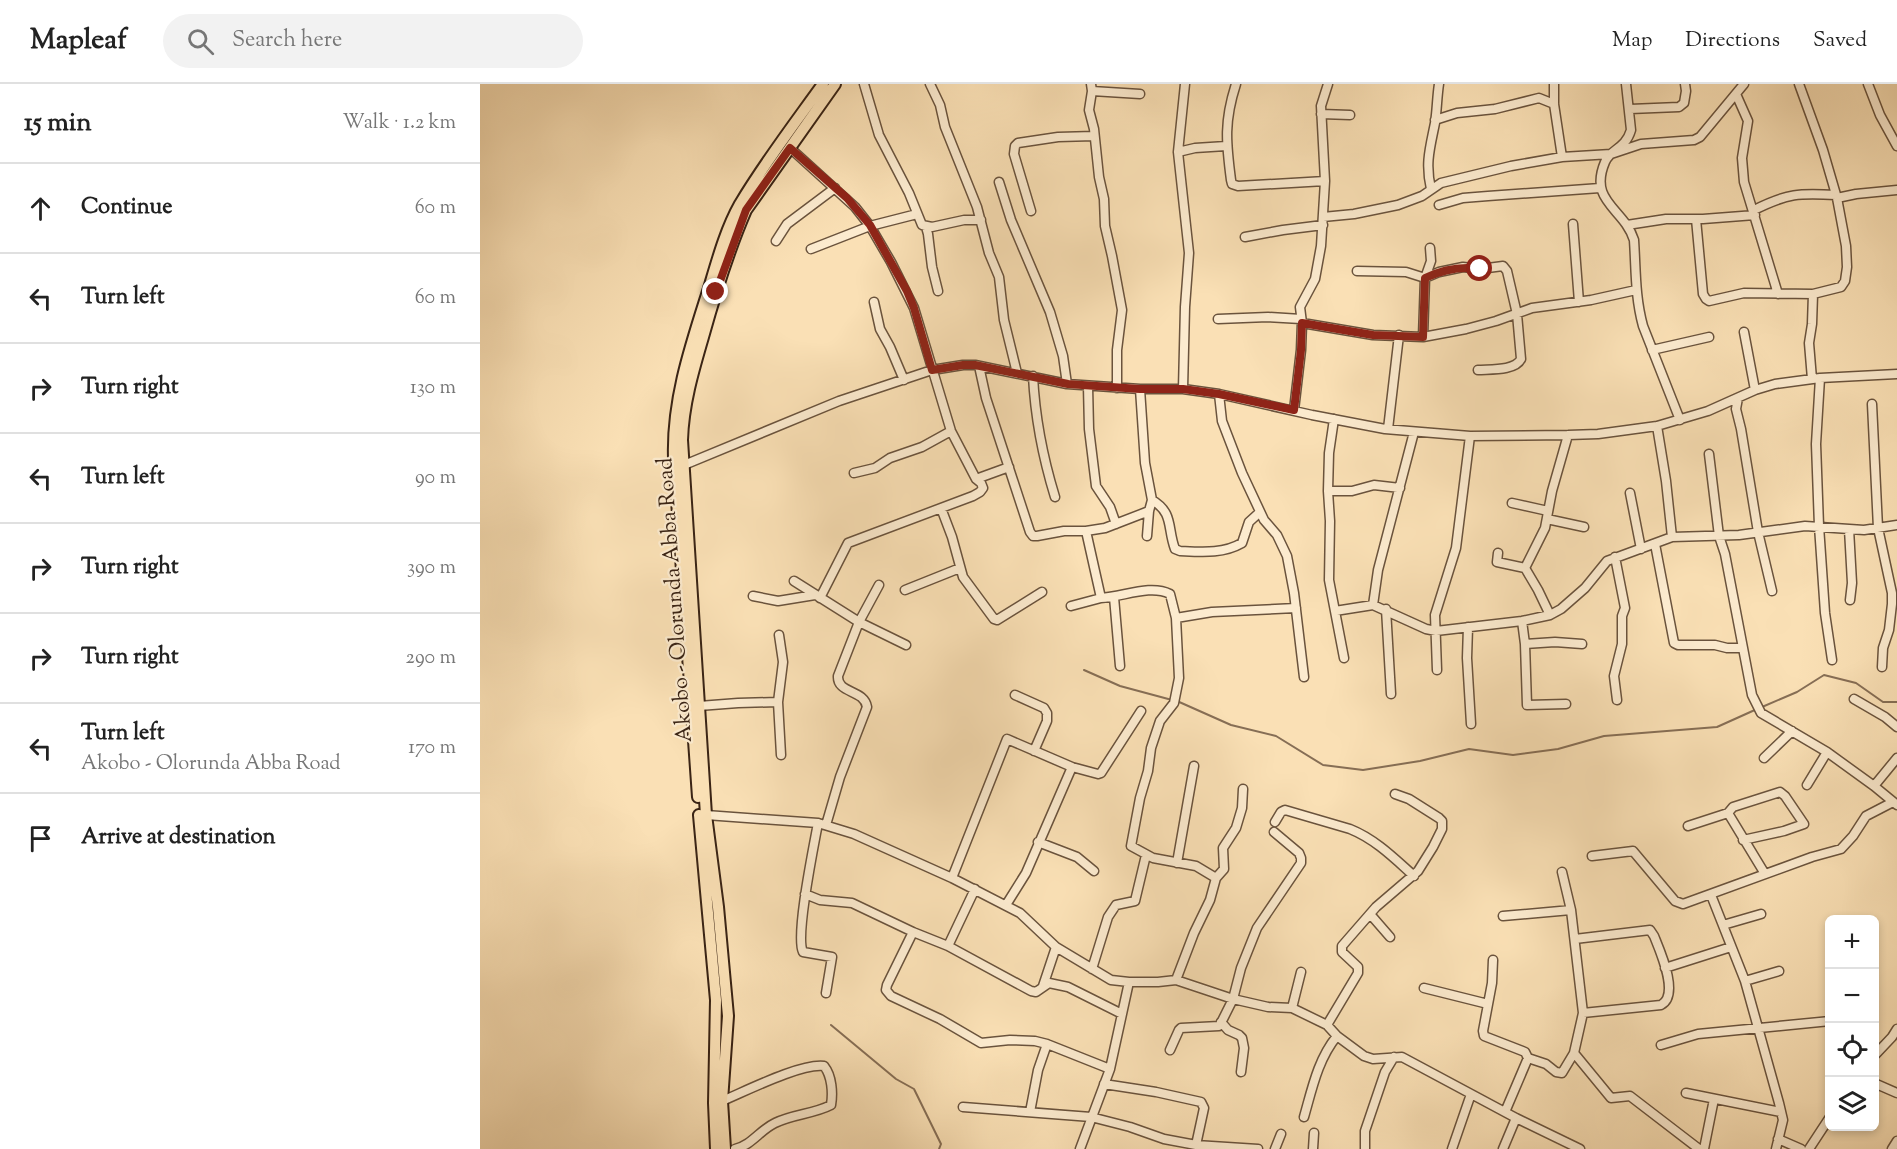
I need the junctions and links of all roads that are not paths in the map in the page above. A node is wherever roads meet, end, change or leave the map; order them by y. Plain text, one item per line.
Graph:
1 (823, 84) edge
2 (835, 84) edge
3 (864, 84) edge
4 (930, 84) edge
5 (1185, 84) edge
6 (1236, 84) edge
7 (1328, 84) edge
8 (1439, 84) edge
9 (1554, 84) edge
10 (1626, 84) edge
11 (1685, 84) edge
12 (1744, 84) edge
13 (1799, 84) edge
14 (1868, 84) edge
15 (1091, 88) edge
16 (1140, 94) dead end
17 (1736, 94) junction
18 (1554, 104) junction
19 (1630, 109) junction
20 (1321, 114) junction
21 (1350, 115) dead end
22 (1435, 120) junction
23 (1094, 136) junction
24 (1226, 146) junction
25 (1897, 146) edge
26 (790, 148) junction
27 (1178, 152) junction
28 (1611, 154) junction
29 (1562, 157) junction
30 (999, 182) dead end
31 (1325, 182) junction
32 (836, 188) junction
33 (1600, 188) junction
34 (1431, 189) junction
35 (1897, 190) edge
36 (1837, 196) junction
37 (1439, 205) dead end
38 (1031, 211) dead end
39 (1754, 212) junction
40 (917, 214) junction
41 (1696, 219) junction
42 (981, 220) junction
43 (1323, 221) junction
44 (1573, 224) dead end
45 (870, 225) junction
46 (1627, 225) junction
47 (926, 227) junction
48 (1245, 237) dead end
49 (776, 241) dead end
50 (811, 249) dead end
51 (1430, 249) dead end
52 (720, 266) junction
53 (1357, 271) dead end
54 (1425, 278) junction
55 (1636, 290) junction
56 (938, 291) dead end
57 (1778, 294) junction
58 (1813, 294) junction
59 (873, 302) dead end
60 (1579, 302) junction
61 (1517, 314) junction
62 (1218, 319) dead end
63 (1301, 321) junction
64 (1744, 332) dead end
65 (1399, 335) junction
66 (1423, 337) junction
67 (1709, 337) dead end
68 (1652, 350) junction
69 (979, 366) junction
70 (932, 370) junction
71 (1478, 370) dead end
72 (1017, 373) junction
73 (1897, 374) edge
74 (1033, 376) junction
75 (1816, 378) junction
76 (904, 380) junction
77 (1068, 384) junction
78 (1088, 386) junction
79 (1117, 388) junction
80 (1140, 389) junction
81 (1183, 389) junction
82 (1755, 390) junction
83 (1219, 394) junction
84 (1738, 398) junction
85 (1872, 404) dead end
86 (1294, 410) junction
87 (1334, 419) junction
88 (1680, 420) junction
89 (1658, 426) junction
90 (1388, 429) junction
91 (951, 431) junction
92 (1414, 432) junction
93 (1568, 435) junction
94 (1470, 436) junction
95 (1709, 454) dead end
96 (684, 465) junction
97 (1009, 467) junction
98 (854, 473) dead end
99 (976, 479) junction
100 (1400, 488) junction
101 (1328, 491) junction
102 (1630, 493) dead end
103 (1055, 496) dead end
104 (1152, 500) junction
105 (1512, 502) dead end
106 (941, 508) junction
107 (1149, 511) junction
108 (1260, 512) junction
109 (1547, 515) junction
110 (1116, 524) junction
111 (1897, 525) edge
112 (1819, 526) junction
113 (1584, 527) dead end
114 (1878, 528) junction
115 (1849, 529) junction
116 (1086, 531) junction
117 (1758, 532) junction
118 (1147, 536) dead end
119 (1719, 536) junction
120 (1672, 537) junction
121 (1655, 544) junction
122 (1641, 549) junction
123 (1498, 553) dead end
124 (1616, 557) junction
125 (960, 568) junction
126 (1525, 568) junction
127 (794, 581) dead end
128 (879, 585) dead end
129 (905, 590) dead end
130 (1772, 591) dead end
131 (1042, 592) dead end
132 (753, 596) dead end
133 (817, 597) junction
134 (1114, 597) junction
135 (1101, 598) junction
136 (1850, 600) dead end
137 (1373, 604) junction
138 (1071, 606) dead end
139 (1296, 608) junction
140 (1386, 609) junction
141 (1335, 611) junction
142 (1550, 615) junction
143 (1176, 618) junction
144 (1522, 621) junction
145 (859, 622) junction
146 (1468, 627) junction
147 (1436, 631) junction
148 (779, 635) dead end
149 (1525, 644) junction
150 (1582, 644) dead end
151 (906, 645) dead end
152 (1742, 648) junction
153 (1344, 658) dead end
154 (1832, 660) dead end
155 (1120, 666) dead end
156 (1882, 667) dead end
157 (1437, 670) dead end
158 (1304, 677) dead end
159 (1391, 694) dead end
160 (1015, 695) dead end
161 (1854, 699) dead end
162 (1617, 700) dead end
163 (778, 702) junction
164 (1566, 704) dead end
165 (699, 706) junction
166 (1140, 711) dead end
167 (1471, 724) dead end
168 (1897, 727) edge
169 (1792, 731) junction
170 (1034, 751) junction
171 (1827, 752) junction
172 (782, 755) dead end
173 (1764, 758) dead end
174 (1897, 758) edge
175 (1194, 766) dead end
176 (1071, 767) junction
177 (1807, 785) dead end
178 (1874, 786) junction
179 (1243, 789) dead end
180 (1395, 794) dead end
181 (1895, 803) edge
182 (1728, 813) junction
183 (706, 815) junction
184 (1275, 822) dead end
185 (822, 824) junction
186 (1688, 826) dead end
187 (1274, 832) dead end
188 (1743, 840) junction
189 (1038, 843) junction
190 (1146, 855) junction
191 (1592, 856) dead end
192 (1177, 863) junction
193 (1094, 871) dead end
194 (1562, 872) dead end
195 (1765, 874) junction
196 (1414, 876) junction
197 (952, 878) junction
198 (1216, 878) junction
199 (975, 889) junction
200 (805, 894) junction
201 (1711, 895) junction
202 (1006, 905) junction
203 (1571, 910) junction
204 (1370, 914) junction
205 (1761, 914) dead end
206 (1503, 916) dead end
207 (1723, 925) junction
208 (913, 932) junction
209 (1390, 937) dead end
210 (1575, 939) junction
211 (948, 946) junction
212 (1056, 947) junction
213 (1731, 947) junction
214 (1493, 960) dead end
215 (718, 961) junction
216 (1665, 968) junction
217 (1092, 969) junction
218 (1779, 971) dead end
219 (1301, 972) dead end
220 (1176, 980) junction
221 (1745, 981) junction
222 (1130, 982) junction
223 (1043, 986) junction
224 (1424, 988) dead end
225 (826, 993) dead end
226 (1233, 999) junction
227 (1488, 1004) junction
228 (1292, 1008) junction
229 (1583, 1013) junction
230 (1122, 1014) junction
231 (1825, 1021) edge
232 (1221, 1022) junction
233 (1327, 1025) junction
234 (1758, 1027) junction
235 (1897, 1029) edge
236 (1337, 1036) junction
237 (1047, 1044) junction
238 (1661, 1045) dead end
239 (1170, 1050) dead end
240 (1879, 1052) edge
241 (1574, 1053) junction
242 (1394, 1057) junction
243 (1530, 1060) junction
244 (1110, 1069) junction
245 (1241, 1072) dead end
246 (1104, 1084) junction
247 (1879, 1085) edge
248 (1686, 1093) dead end
249 (1471, 1094) junction
250 (1897, 1094) edge
251 (1714, 1099) junction
252 (722, 1101) junction
253 (963, 1107) dead end
254 (1030, 1112) junction
255 (1505, 1112) junction
256 (1781, 1112) junction
257 (1091, 1117) junction
258 (1304, 1118) dead end
259 (1516, 1118) junction
260 (1825, 1125) edge
261 (1314, 1133) dead end
262 (1281, 1134) dead end
263 (1779, 1139) junction
264 (1897, 1141) edge
265 (1196, 1145) junction
266 (1569, 1147) edge
267 (716, 1149) edge
268 (725, 1149) edge
269 (735, 1149) edge
270 (1080, 1149) edge
271 (1258, 1149) edge
272 (1275, 1149) edge
273 (1313, 1149) edge
274 (1365, 1149) edge
275 (1452, 1149) edge
276 (1503, 1149) edge
277 (1580, 1149) edge
278 (1699, 1149) edge
279 (1704, 1149) edge
280 (1776, 1149) edge
281 (1801, 1149) edge
282 (1809, 1149) edge
283 (1892, 1149) edge

1 - 52 main road, Akobo - Olorunda Abba Road
2 - 26 main road, Akobo - Olorunda Abba Road
3 - 40 street
4 - 42 street
5 - 27 street
6 - 24 street
7 - 20 street
8 - 22 street
9 - 18 street
10 - 19 street
11 - 19 street
12 - 17 street
13 - 36 street
14 - 25 street
15 - 16 street
15 - 23 street
17 - 28 street
17 - 39 street
18 - 22 street
18 - 29 street
19 - 28 street
20 - 21 street
20 - 31 street
22 - 34 street
23 - 38 street
23 - 79 street
24 - 27 street
24 - 31 street
26 - 32 street
26 - 52 main road, Akobo - Olorunda Abba Road
27 - 81 street
28 - 29 street
28 - 33 street
29 - 34 street
30 - 77 street
31 - 43 street
32 - 45 street
32 - 49 street
33 - 37 street
33 - 46 street
34 - 43 street
35 - 36 street
36 - 39 street
36 - 58 street
39 - 41 street
39 - 57 street
40 - 45 street
40 - 47 street
41 - 46 street
41 - 57 street
42 - 47 street
42 - 72 street
43 - 48 street
43 - 63 street
44 - 60 street
45 - 50 street
45 - 70 street
46 - 55 street
47 - 56 street
51 - 54 street
52 - 96 main road, Akobo - Olorunda Abba Road
52 - 215 main road, Akobo - Olorunda Abba Road
53 - 54 street
54 - 61 street
54 - 66 street
55 - 60 street
55 - 68 street
57 - 58 street
58 - 75 street
59 - 76 street
60 - 61 street
61 - 66 street
61 - 71 street
62 - 63 street
63 - 65 street
63 - 86 street
64 - 82 street
65 - 66 street
65 - 90 street
67 - 68 street
68 - 88 street
69 - 70 street
69 - 72 street
69 - 97 street
70 - 76 street
70 - 91 street
72 - 74 street
73 - 75 street
74 - 77 street
74 - 103 street
75 - 82 street
75 - 112 street
76 - 96 street
77 - 78 street
78 - 79 street
78 - 110 street
79 - 80 street
80 - 81 street
80 - 104 street
81 - 83 street
82 - 84 street
83 - 86 street
83 - 108 street
84 - 88 street
84 - 117 street
85 - 114 street
86 - 87 street
87 - 90 street
87 - 101 street
88 - 89 street
89 - 93 street
89 - 120 street
90 - 92 street
91 - 98 street
91 - 99 street
92 - 94 street
92 - 100 street
93 - 94 street
93 - 109 street
94 - 147 street
95 - 119 street
96 - 165 main road, Akobo - Olorunda Abba Road
97 - 99 street
97 - 116 street
99 - 106 street
100 - 101 street
100 - 137 street
101 - 141 street
102 - 122 street
104 - 107 street
104 - 108 street
105 - 109 street
106 - 125 street
106 - 133 street
107 - 110 street
107 - 118 street
108 - 139 street
109 - 113 street
109 - 126 street
110 - 116 street
111 - 114 street
112 - 115 street
112 - 117 street
112 - 154 street
114 - 115 street
114 - 156 street
115 - 136 street
116 - 135 street
117 - 119 street
117 - 130 street
119 - 120 street
119 - 152 street
120 - 121 street
121 - 122 street
121 - 152 street
122 - 124 street
123 - 126 street
124 - 142 street
124 - 162 street
125 - 129 street
125 - 131 street
126 - 142 street
127 - 133 street
128 - 145 street
132 - 133 street
133 - 145 street
134 - 135 street
134 - 143 street
134 - 155 street
135 - 138 street
137 - 140 street
137 - 141 street
139 - 143 street
139 - 158 street
140 - 147 street
140 - 159 street
141 - 153 street
142 - 144 street
143 - 190 street
144 - 146 street
144 - 149 street
145 - 151 street
145 - 185 street
146 - 147 street
146 - 167 street
147 - 157 street
148 - 163 street
149 - 150 street
149 - 164 street
152 - 169 street
160 - 170 street
161 - 168 street
163 - 165 street
163 - 172 street
165 - 183 main road, Akobo - Olorunda Abba Road
166 - 176 street
169 - 171 street
169 - 173 street
170 - 176 street
170 - 197 street
171 - 177 street
171 - 178 street
174 - 178 street
175 - 192 street
176 - 189 street
178 - 181 street
179 - 198 street
180 - 196 street
181 - 195 street
182 - 186 street
182 - 188 street
182 - 188 street
183 - 185 street
183 - 215 main road, Akobo - Olorunda Abba Road
184 - 196 street
185 - 197 street
185 - 200 street
187 - 226 street
188 - 195 street
189 - 193 street
189 - 202 street
190 - 192 street
190 - 217 street
191 - 201 street
192 - 198 street
194 - 203 street
195 - 201 street
196 - 204 street
197 - 199 street
198 - 220 street
199 - 202 street
199 - 211 street
200 - 208 street
200 - 225 street
201 - 207 street
202 - 212 street
203 - 206 street
203 - 210 street
204 - 209 street
204 - 233 street
205 - 207 street
207 - 213 street
208 - 211 street
208 - 237 street
210 - 216 street
210 - 229 street
211 - 223 street
212 - 217 street
212 - 223 street
213 - 216 street
213 - 221 street
214 - 227 street
215 - 252 main road, Akobo - Olorunda Abba Road
215 - 267 main road, Akobo - Olorunda Abba Road
216 - 229 street
217 - 222 street
218 - 221 street
219 - 228 street
220 - 222 street
220 - 226 street
221 - 234 street
222 - 230 street
223 - 230 street
224 - 227 street
226 - 228 street
226 - 232 street
227 - 243 street
228 - 233 street
229 - 241 street
230 - 244 street
231 - 234 street
232 - 239 street
232 - 245 street
233 - 236 street
234 - 238 street
234 - 256 street
235 - 240 street
236 - 242 street
236 - 258 street
237 - 244 street
237 - 254 street
241 - 243 street
241 - 278 street
242 - 249 street
242 - 274 street
243 - 255 street
244 - 246 street
246 - 257 street
246 - 265 street
247 - 250 street
248 - 251 street
249 - 255 street
249 - 275 street
251 - 256 street
251 - 279 street
252 - 268 main road, Akobo - Olorunda Abba Road
252 - 269 street
253 - 254 street
254 - 257 street
255 - 259 street
256 - 263 street
257 - 265 street
257 - 270 street
259 - 266 street
259 - 276 street
260 - 282 street
261 - 273 street
262 - 272 street
263 - 280 street
263 - 281 street
264 - 283 street
265 - 271 street
266 - 277 street

